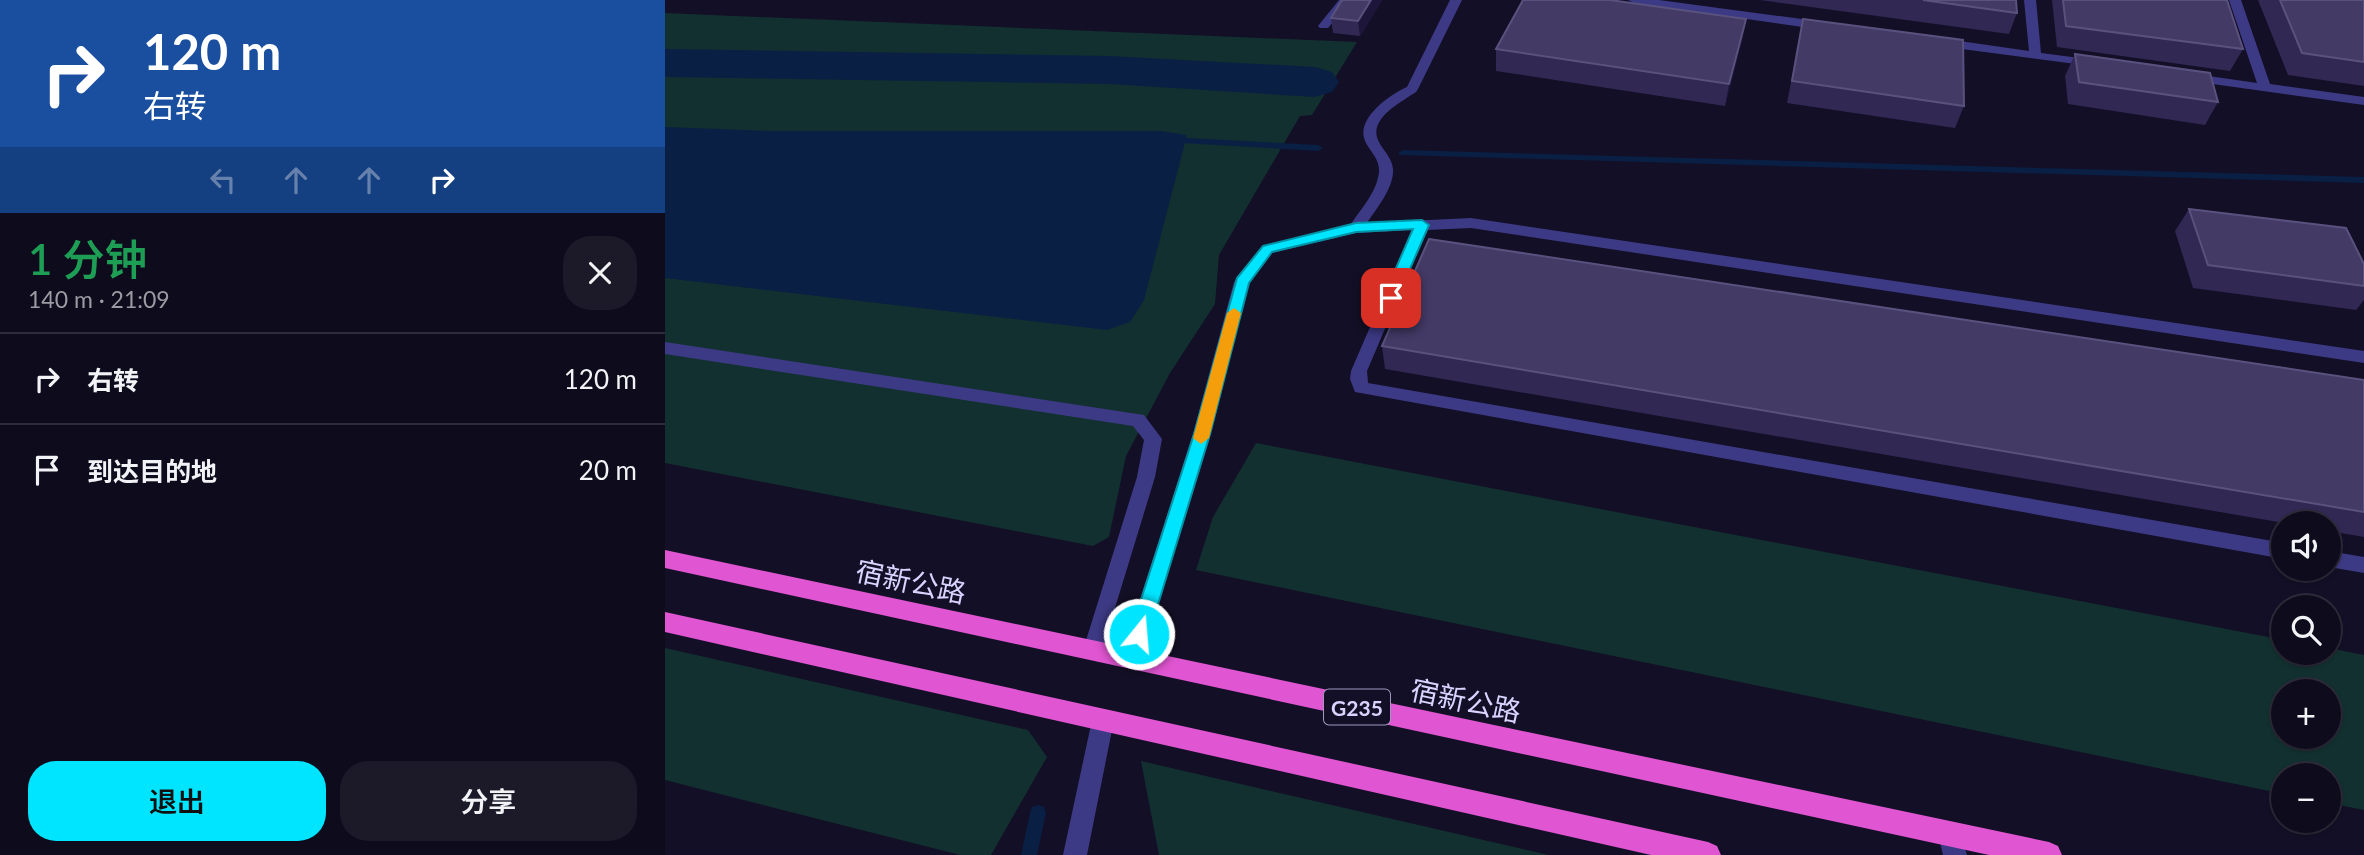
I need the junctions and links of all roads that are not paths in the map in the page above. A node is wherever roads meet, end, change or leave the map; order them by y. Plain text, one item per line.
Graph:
1 (1345, 0) edge
2 (1456, 0) edge
3 (1634, 0) edge
4 (2030, 0) edge
5 (2235, 0) edge
6 (1659, 2) edge
7 (1324, 26) dead end
8 (1833, 28) edge
9 (1927, 41) edge
10 (2035, 56) junction
11 (2102, 65) edge
12 (2170, 74) edge
13 (2265, 88) junction
14 (2364, 101) edge
15 (1422, 225) junction
16 (1356, 228) junction
17 (665, 348) edge
18 (2364, 357) edge
19 (2271, 549) edge
20 (665, 559) edge
21 (2341, 561) edge
22 (2364, 565) edge
23 (665, 622) edge
24 (1093, 650) junction
25 (1131, 659) junction
26 (1103, 720) junction
27 (1952, 844) edge
28 (1075, 855) edge
29 (1708, 855) edge
30 (2049, 855) edge

1 - 7 street
2 - 16 street
3 - 6 street
4 - 10 street
5 - 13 street
6 - 8 street
9 - 10 street
10 - 11 street
12 - 13 street
13 - 14 street
15 - 16 street
15 - 18 street
15 - 19 street
16 - 25 street
17 - 24 street
20 - 24 highway, 宿新公路 / G235
21 - 22 street
23 - 26 highway
24 - 25 highway, 宿新公路 / G235
25 - 27 highway, 宿新公路 / G235
26 - 28 street
26 - 29 highway
27 - 30 highway, 宿新公路 / G235

